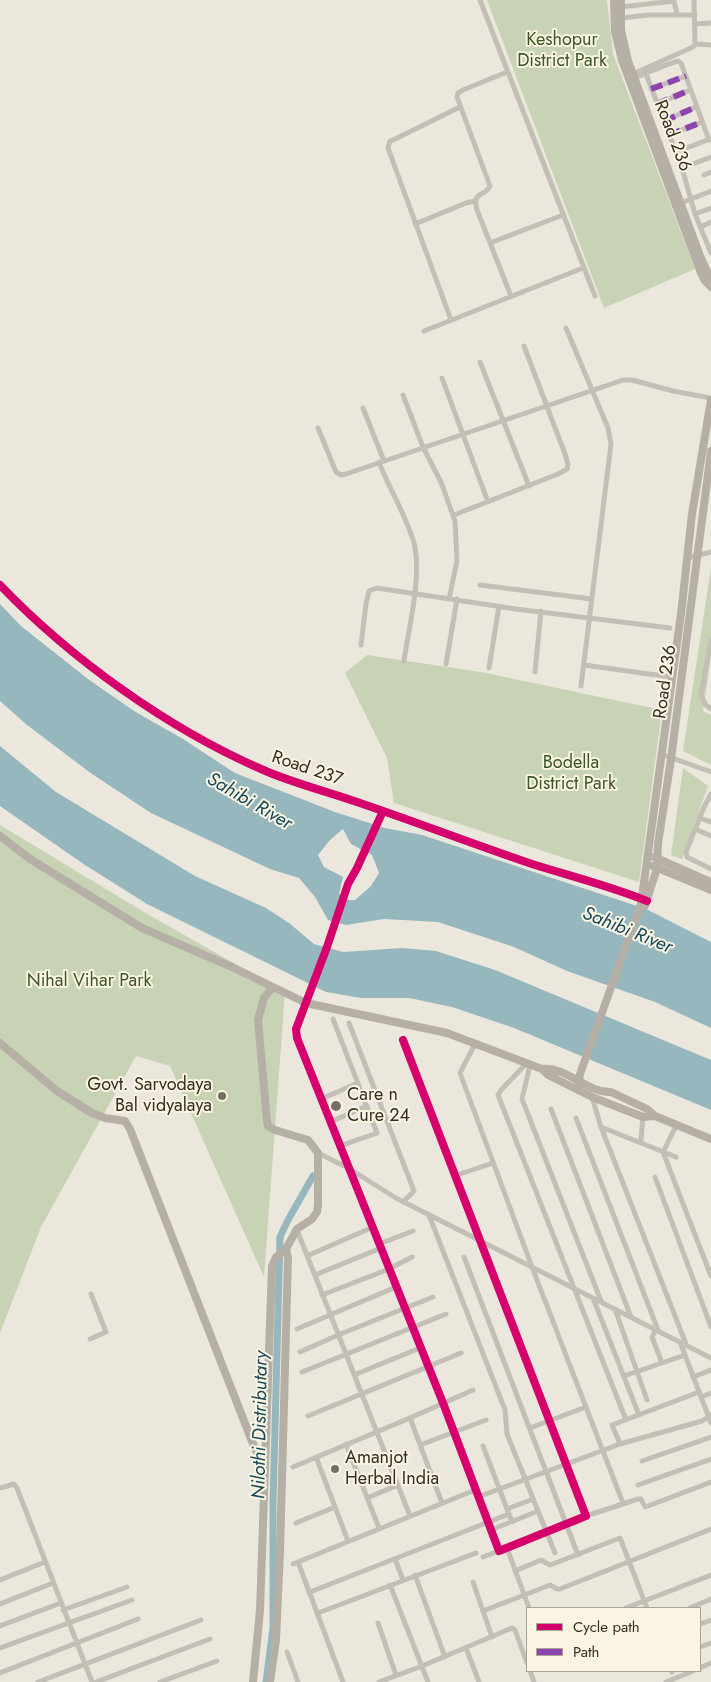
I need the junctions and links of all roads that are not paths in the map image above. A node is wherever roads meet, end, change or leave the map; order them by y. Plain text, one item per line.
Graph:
1 (480, 0) edge
2 (614, 0) edge
3 (694, 0) edge
4 (621, 4) edge
5 (676, 14) junction
6 (695, 15) junction
7 (621, 18) junction
8 (711, 22) edge
9 (695, 24) junction
10 (695, 44) junction
11 (711, 45) edge
12 (506, 72) junction
13 (646, 74) junction
14 (633, 76) junction
15 (686, 76) junction
16 (651, 89) junction
17 (690, 90) junction
18 (658, 104) junction
19 (460, 107) junction
20 (696, 107) junction
21 (664, 121) junction
22 (702, 122) junction
23 (669, 135) junction
24 (710, 139) edge
25 (676, 152) junction
26 (711, 157) edge
27 (682, 168) junction
28 (711, 172) edge
29 (704, 175) dead end
30 (711, 191) edge
31 (692, 198) junction
32 (475, 201) junction
33 (681, 203) junction
34 (711, 208) edge
35 (696, 214) junction
36 (563, 215) junction
37 (711, 222) edge
38 (415, 224) junction
39 (700, 227) junction
40 (490, 243) junction
41 (709, 245) edge
42 (711, 253) edge
43 (584, 268) junction
44 (711, 280) edge
45 (711, 286) edge
46 (511, 296) junction
47 (595, 296) dead end
48 (451, 320) junction
49 (566, 328) dead end
50 (424, 331) dead end
51 (524, 346) dead end
52 (480, 362) dead end
53 (442, 378) dead end
54 (591, 390) junction
55 (403, 395) dead end
56 (711, 399) edge
57 (545, 405) junction
58 (363, 408) dead end
59 (503, 420) junction
60 (318, 428) dead end
61 (463, 433) junction
62 (423, 447) junction
63 (711, 451) edge
64 (381, 461) junction
65 (708, 480) edge
66 (529, 486) junction
67 (488, 502) junction
68 (454, 515) junction
69 (711, 552) edge
70 (698, 556) junction
71 (687, 558) junction
72 (0, 585) edge
73 (480, 585) dead end
74 (414, 593) junction
75 (449, 598) junction
76 (456, 599) junction
77 (592, 599) junction
78 (499, 606) junction
79 (542, 611) junction
80 (590, 617) junction
81 (670, 628) dead end
82 (711, 640) edge
83 (361, 645) dead end
84 (404, 661) dead end
85 (446, 664) dead end
86 (584, 665) junction
87 (489, 668) dead end
88 (535, 672) dead end
89 (671, 677) junction
90 (581, 686) dead end
91 (711, 710) edge
92 (661, 754) junction
93 (671, 759) junction
94 (711, 772) edge
95 (711, 794) edge
96 (383, 811) junction
97 (699, 818) junction
98 (711, 822) edge
99 (695, 829) junction
100 (0, 836) edge
101 (711, 836) edge
102 (647, 854) junction
103 (658, 858) junction
104 (646, 864) junction
105 (657, 868) junction
106 (711, 869) edge
107 (711, 882) edge
108 (711, 890) edge
109 (644, 903) junction
110 (272, 988) junction
111 (306, 1003) junction
112 (333, 1019) dead end
113 (349, 1023) dead end
114 (403, 1040) dead end
115 (0, 1043) edge
116 (475, 1044) junction
117 (528, 1064) junction
118 (580, 1080) junction
119 (358, 1083) junction
120 (592, 1096) junction
121 (321, 1099) junction
122 (367, 1106) junction
123 (646, 1108) junction
124 (551, 1109) dead end
125 (654, 1116) junction
126 (643, 1117) junction
127 (576, 1118) dead end
128 (330, 1122) junction
129 (677, 1124) junction
130 (601, 1127) junction
131 (711, 1139) edge
132 (641, 1141) junction
133 (340, 1146) junction
134 (663, 1152) junction
135 (318, 1153) junction
136 (676, 1157) dead end
137 (493, 1163) junction
138 (348, 1168) junction
139 (454, 1176) junction
140 (655, 1177) dead end
141 (403, 1202) junction
142 (428, 1215) junction
143 (372, 1227) junction
144 (296, 1229) junction
145 (413, 1231) dead end
146 (479, 1240) junction
147 (380, 1246) junction
148 (281, 1253) junction
149 (307, 1256) junction
150 (412, 1257) dead end
151 (464, 1257) dead end
152 (532, 1267) junction
153 (389, 1269) junction
154 (315, 1275) junction
155 (711, 1276) edge
156 (396, 1287) junction
157 (574, 1288) junction
158 (92, 1294) dead end
159 (322, 1295) junction
160 (433, 1297) dead end
161 (593, 1298) junction
162 (601, 1302) junction
163 (404, 1308) junction
164 (615, 1309) junction
165 (330, 1314) junction
166 (446, 1314) dead end
167 (632, 1317) junction
168 (412, 1327) junction
169 (711, 1327) edge
170 (297, 1329) dead end
171 (657, 1330) junction
172 (338, 1334) junction
173 (90, 1338) dead end
174 (680, 1342) junction
175 (686, 1345) junction
176 (420, 1348) junction
177 (300, 1352) dead end
178 (461, 1353) dead end
179 (346, 1355) junction
180 (685, 1355) junction
181 (711, 1358) edge
182 (662, 1363) junction
183 (428, 1367) junction
184 (711, 1370) edge
185 (302, 1372) dead end
186 (637, 1372) junction
187 (354, 1376) junction
188 (624, 1376) junction
189 (693, 1377) junction
190 (472, 1390) dead end
191 (711, 1393) edge
192 (361, 1394) junction
193 (700, 1394) junction
194 (647, 1400) dead end
195 (443, 1404) junction
196 (586, 1407) junction
197 (639, 1415) junction
198 (308, 1416) dead end
199 (710, 1416) edge
200 (410, 1418) junction
201 (486, 1420) dead end
202 (626, 1420) junction
203 (549, 1421) junction
204 (711, 1423) edge
205 (530, 1428) junction
206 (377, 1432) junction
207 (454, 1432) junction
208 (711, 1437) edge
209 (346, 1444) junction
210 (620, 1444) junction
211 (420, 1445) junction
212 (483, 1446) dead end
213 (603, 1450) junction
214 (316, 1457) junction
215 (711, 1459) edge
216 (642, 1461) dead end
217 (264, 1464) junction
218 (566, 1465) junction
219 (293, 1467) dead end
220 (546, 1472) junction
221 (526, 1480) junction
222 (711, 1482) edge
223 (638, 1485) dead end
224 (398, 1486) junction
225 (0, 1488) edge
226 (476, 1490) junction
227 (500, 1490) junction
228 (367, 1498) junction
229 (478, 1498) junction
230 (533, 1498) junction
231 (442, 1503) junction
232 (623, 1504) junction
233 (335, 1508) junction
234 (508, 1511) junction
235 (538, 1511) junction
236 (410, 1516) junction
237 (586, 1516) junction
238 (488, 1522) junction
239 (512, 1522) junction
240 (296, 1523) dead end
241 (566, 1524) junction
242 (379, 1528) junction
243 (711, 1529) edge
244 (491, 1530) junction
245 (547, 1532) junction
246 (348, 1541) junction
247 (507, 1548) junction
248 (499, 1551) junction
249 (476, 1553) dead end
250 (555, 1553) dead end
251 (578, 1554) junction
252 (395, 1558) junction
253 (483, 1558) dead end
254 (45, 1562) junction
255 (629, 1562) junction
256 (515, 1571) junction
257 (416, 1575) junction
258 (711, 1575) edge
259 (0, 1580) edge
260 (403, 1580) junction
261 (473, 1582) dead end
262 (53, 1583) junction
263 (390, 1585) junction
264 (127, 1587) dead end
265 (310, 1592) junction
266 (524, 1596) junction
267 (711, 1599) edge
268 (132, 1600) dead end
269 (644, 1601) junction
270 (0, 1604) edge
271 (61, 1604) junction
272 (529, 1607) edge
273 (629, 1607) edge
274 (647, 1607) edge
275 (692, 1607) edge
276 (63, 1610) junction
277 (483, 1611) junction
278 (318, 1613) junction
279 (138, 1619) dead end
280 (201, 1620) dead end
281 (69, 1624) junction
282 (378, 1624) dead end
283 (0, 1626) edge
284 (492, 1637) junction
285 (210, 1639) dead end
286 (77, 1644) junction
287 (524, 1646) edge
288 (0, 1648) edge
289 (466, 1648) junction
290 (287, 1652) dead end
291 (445, 1657) junction
292 (217, 1661) dead end
293 (85, 1665) junction
294 (422, 1666) junction
295 (691, 1672) edge
296 (0, 1673) edge
297 (396, 1675) junction
298 (38, 1682) edge
299 (92, 1682) edge
300 (96, 1682) edge
301 (160, 1682) edge
302 (253, 1682) edge
303 (270, 1682) edge
304 (298, 1682) edge
305 (343, 1682) edge
306 (379, 1682) edge
307 (428, 1682) edge
308 (479, 1682) edge
309 (666, 1682) edge

1 - 12 street
2 - 45 street
3 - 6 street
4 - 5 street
4 - 7 street, Road 236
5 - 6 street
5 - 7 street
6 - 9 street
7 - 14 street, Road 236
8 - 9 street
9 - 10 street
10 - 11 street
10 - 14 street
12 - 19 street
12 - 36 street
13 - 14 street
13 - 15 street
13 - 16 street
14 - 33 street, Road 236
15 - 16 street
15 - 17 street
16 - 18 street
17 - 18 street
17 - 20 street
18 - 21 street
19 - 32 street
19 - 38 street
20 - 21 street
20 - 22 street
21 - 23 street
22 - 23 street
22 - 24 street
23 - 25 street
24 - 25 street
25 - 27 street
26 - 27 street
27 - 31 street
28 - 29 street
30 - 31 street
31 - 33 street
31 - 35 street
32 - 38 street
32 - 40 street
33 - 44 street, Road 236
34 - 35 street
35 - 39 street
36 - 40 street
36 - 43 street
37 - 39 street
38 - 48 street
39 - 41 street
40 - 46 street
41 - 42 street
43 - 46 street
43 - 47 street
46 - 48 street
48 - 50 street
49 - 54 street
51 - 57 street
52 - 59 street
53 - 61 street
54 - 56 street
54 - 57 street
54 - 77 street
55 - 62 street
56 - 71 street
57 - 59 street
57 - 66 street
58 - 64 street
59 - 61 street
59 - 66 street
60 - 64 street
61 - 62 street
61 - 67 street
62 - 64 street
62 - 68 street
63 - 65 street, Road 236
64 - 74 street
65 - 70 street, Road 236
66 - 67 street
67 - 68 street
68 - 75 street
69 - 70 street
70 - 71 street
70 - 93 street, Road 236
71 - 89 street
72 - 96 street, Road 237
73 - 77 street
74 - 75 street
74 - 83 street
74 - 84 street
75 - 76 street
76 - 78 street
76 - 85 street
77 - 80 street
78 - 79 street
78 - 87 street
79 - 80 street
79 - 88 street
80 - 81 street
80 - 86 street
82 - 91 street
86 - 89 street
86 - 90 street
89 - 92 street
92 - 93 street
92 - 102 street
93 - 94 street
93 - 103 street, Road 236
95 - 97 street
96 - 109 street, Road 237
96 - 111 street
97 - 98 street
97 - 99 street
99 - 101 street
99 - 106 street
100 - 110 street
102 - 103 street
102 - 104 street
103 - 105 street, Road 236
103 - 107 street
104 - 105 street
104 - 109 street
105 - 108 street
105 - 109 street, Road 236
109 - 118 street
110 - 111 street
110 - 135 street
111 - 116 street
111 - 121 street
112 - 119 street
113 - 141 street
114 - 139 street
115 - 217 street
116 - 117 street
116 - 137 street
117 - 118 street
117 - 157 street
117 - 162 street
118 - 120 street
118 - 123 street
119 - 121 street
119 - 122 street
120 - 126 street
120 - 130 street
121 - 128 street
122 - 128 street
122 - 133 street
123 - 125 street
123 - 126 street
124 - 167 street
125 - 126 street
125 - 129 street
126 - 132 street
127 - 171 street
128 - 133 street
129 - 131 street
129 - 134 street
130 - 132 street
130 - 175 street
132 - 134 street
133 - 138 street
134 - 136 street
134 - 155 street
135 - 138 street
135 - 144 street
137 - 139 street
137 - 152 street
138 - 141 street
138 - 143 street
139 - 146 street
140 - 169 street
141 - 142 street
142 - 146 street
142 - 221 street
143 - 147 street
143 - 149 street
144 - 148 street
144 - 149 street
145 - 147 street
146 - 152 street
146 - 203 street
147 - 153 street
147 - 154 street
148 - 217 street
148 - 303 street
149 - 154 street
150 - 153 street
151 - 205 street
152 - 157 street
152 - 196 street
153 - 156 street
153 - 159 street
154 - 159 street
156 - 163 street
156 - 165 street
157 - 161 street
157 - 202 street
158 - 173 street
159 - 165 street
160 - 163 street
161 - 162 street
161 - 188 street
162 - 164 street
163 - 168 street
163 - 172 street
164 - 167 street
164 - 186 street
165 - 170 street
165 - 172 street
166 - 168 street
167 - 171 street
168 - 176 street
168 - 179 street
171 - 174 street
171 - 182 street
172 - 177 street
172 - 179 street
174 - 175 street
174 - 180 street
175 - 181 street
176 - 183 street
176 - 187 street
178 - 183 street
179 - 185 street
179 - 187 street
180 - 182 street
180 - 189 street
182 - 186 street
183 - 192 street
183 - 195 street
184 - 189 street
186 - 188 street
186 - 194 street
187 - 192 street
188 - 197 street
189 - 193 street
190 - 195 street
191 - 193 street
192 - 198 street
192 - 206 street
193 - 197 street
193 - 199 street
195 - 200 street
195 - 207 street
196 - 203 street
196 - 213 street
197 - 202 street
199 - 204 street
199 - 210 street
200 - 206 street
200 - 211 street
201 - 207 street
202 - 210 street
203 - 205 street
203 - 218 street
205 - 220 street
206 - 209 street
206 - 224 street
207 - 211 street
207 - 226 street
208 - 216 street
209 - 214 street
209 - 228 street
210 - 213 street
211 - 231 street
212 - 227 street
213 - 218 street
213 - 232 street
214 - 219 street
214 - 233 street
215 - 223 street
217 - 302 street
218 - 220 street
218 - 237 street
220 - 221 street
220 - 241 street
221 - 227 street
221 - 230 street
222 - 232 street
224 - 228 street
224 - 236 street
225 - 254 street
226 - 229 street
226 - 231 street
227 - 229 street
227 - 234 street
228 - 242 street
229 - 238 street
230 - 234 street
230 - 235 street
231 - 236 street
232 - 237 street
233 - 240 street
233 - 246 street
234 - 238 street
234 - 239 street
235 - 239 street
235 - 245 street
236 - 242 street
237 - 241 street
238 - 244 street
238 - 252 street
239 - 244 street
241 - 245 street
241 - 251 street
242 - 246 street
243 - 255 street
244 - 248 street
245 - 247 street
245 - 250 street
246 - 265 street
247 - 248 street
247 - 256 street
248 - 253 street
249 - 257 street
251 - 255 street
251 - 256 street
252 - 260 street
252 - 265 street
254 - 259 street
254 - 262 street
255 - 266 street
255 - 269 street
256 - 266 street
257 - 260 street
257 - 291 street
258 - 269 street
260 - 263 street
261 - 277 street
262 - 270 street
262 - 271 street
263 - 278 street
263 - 294 street
264 - 276 street
265 - 278 street
266 - 272 street
266 - 277 street
267 - 275 street
268 - 281 street
269 - 273 street
269 - 274 street
271 - 276 street
271 - 283 street
276 - 281 street
277 - 284 street
278 - 305 street
279 - 286 street
280 - 293 street
281 - 286 street
281 - 288 street
282 - 297 street
284 - 287 street
284 - 289 street
285 - 300 street
286 - 293 street
286 - 296 street
289 - 291 street
289 - 308 street
290 - 304 street
291 - 294 street
292 - 301 street
293 - 298 street
293 - 299 street
294 - 297 street
294 - 307 street
295 - 309 street
297 - 306 street

